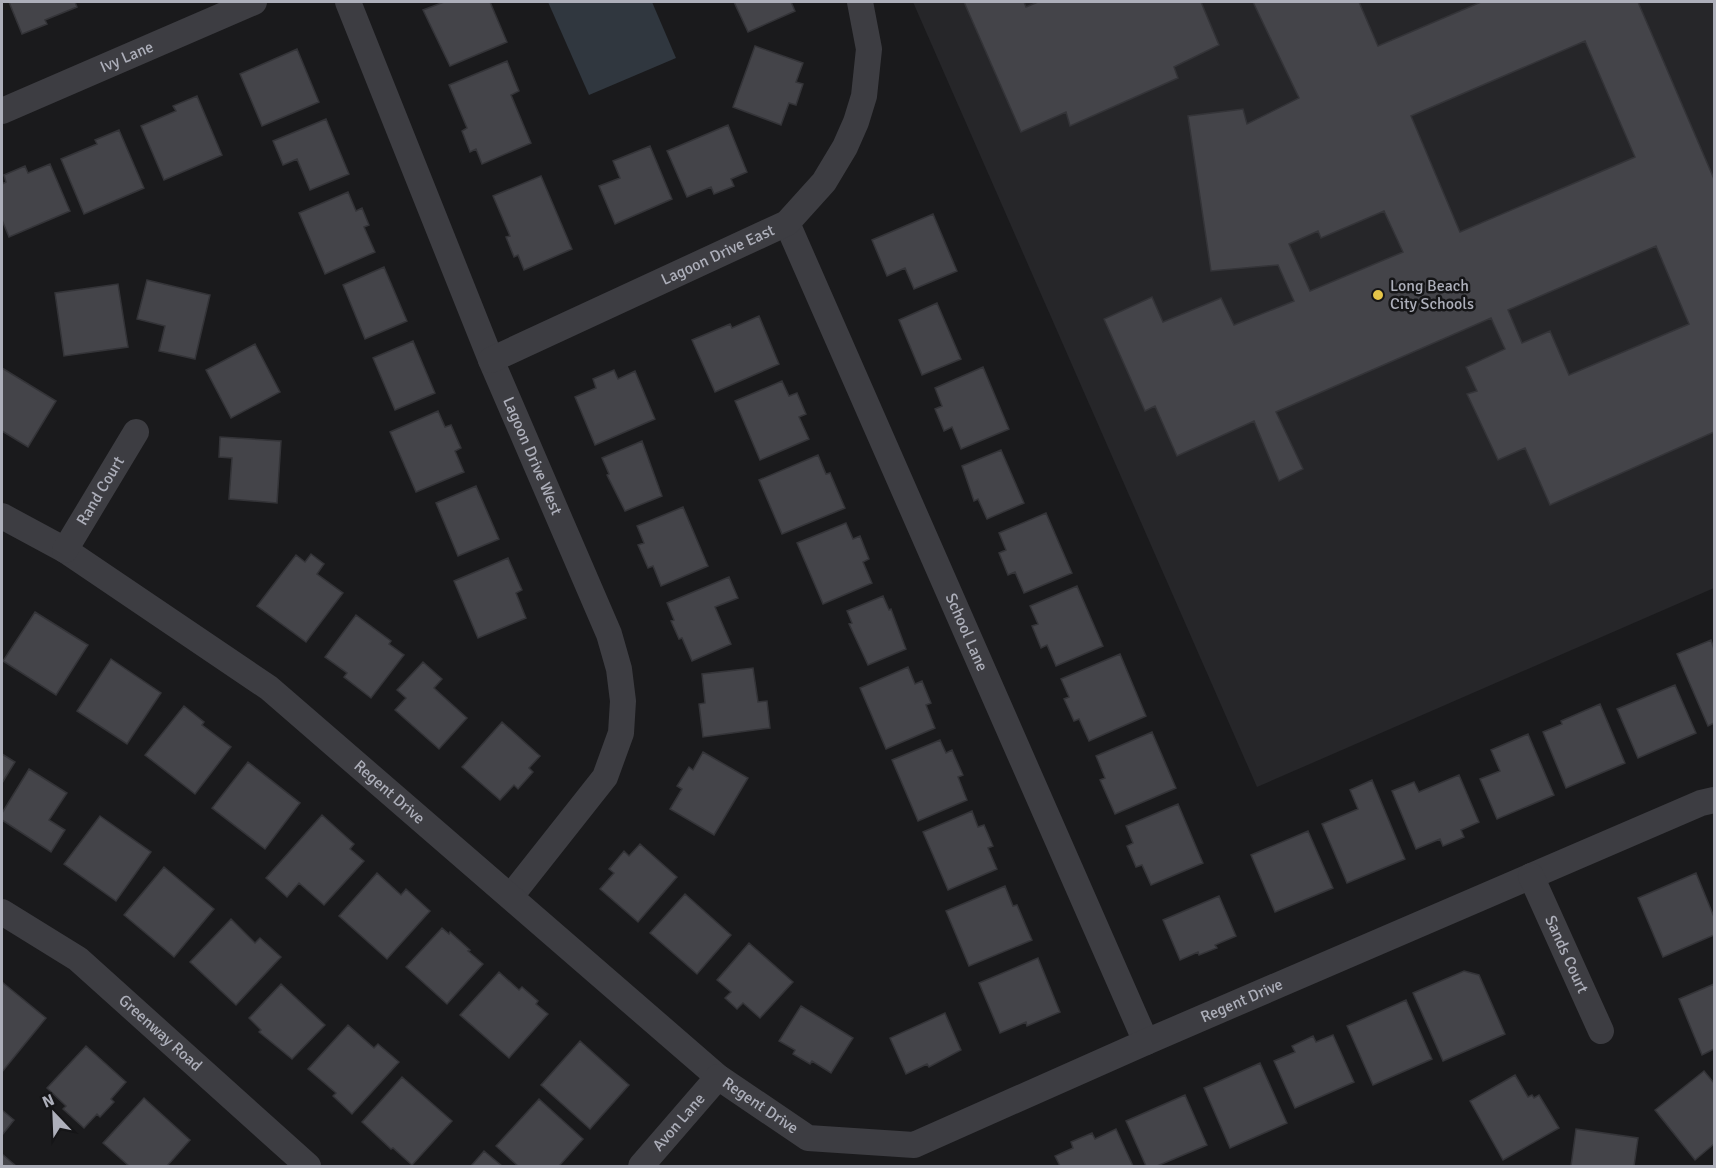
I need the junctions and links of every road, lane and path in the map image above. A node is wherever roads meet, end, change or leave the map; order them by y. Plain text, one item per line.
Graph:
1 (254, 2) edge
2 (348, 2) edge
3 (860, 2) edge
4 (2, 111) edge
5 (787, 223) junction
6 (491, 360) junction
7 (136, 432) dead end
8 (2, 516) edge
9 (65, 550) junction
10 (1714, 800) edge
11 (1531, 876) junction
12 (511, 896) junction
13 (2, 912) edge
14 (1601, 1031) dead end
15 (1146, 1042) junction
16 (718, 1077) junction
17 (916, 1156) edge
18 (309, 1167) edge
19 (641, 1167) edge

1 - 4 street, Ivy Lane
2 - 6 street, Lagoon Drive West
3 - 5 street, Lagoon Drive East
5 - 6 street, Lagoon Drive East
5 - 15 street, School Lane
6 - 12 street, Lagoon Drive West
7 - 9 street, Rand Court
8 - 9 street, Regent Drive
9 - 12 street, Regent Drive
10 - 11 street, Regent Drive
11 - 14 street, Sands Court
11 - 15 street, Regent Drive
12 - 16 street, Regent Drive
13 - 18 street, Greenway Road
15 - 17 street, Regent Drive
16 - 17 street, Regent Drive
16 - 19 street, Avon Lane

